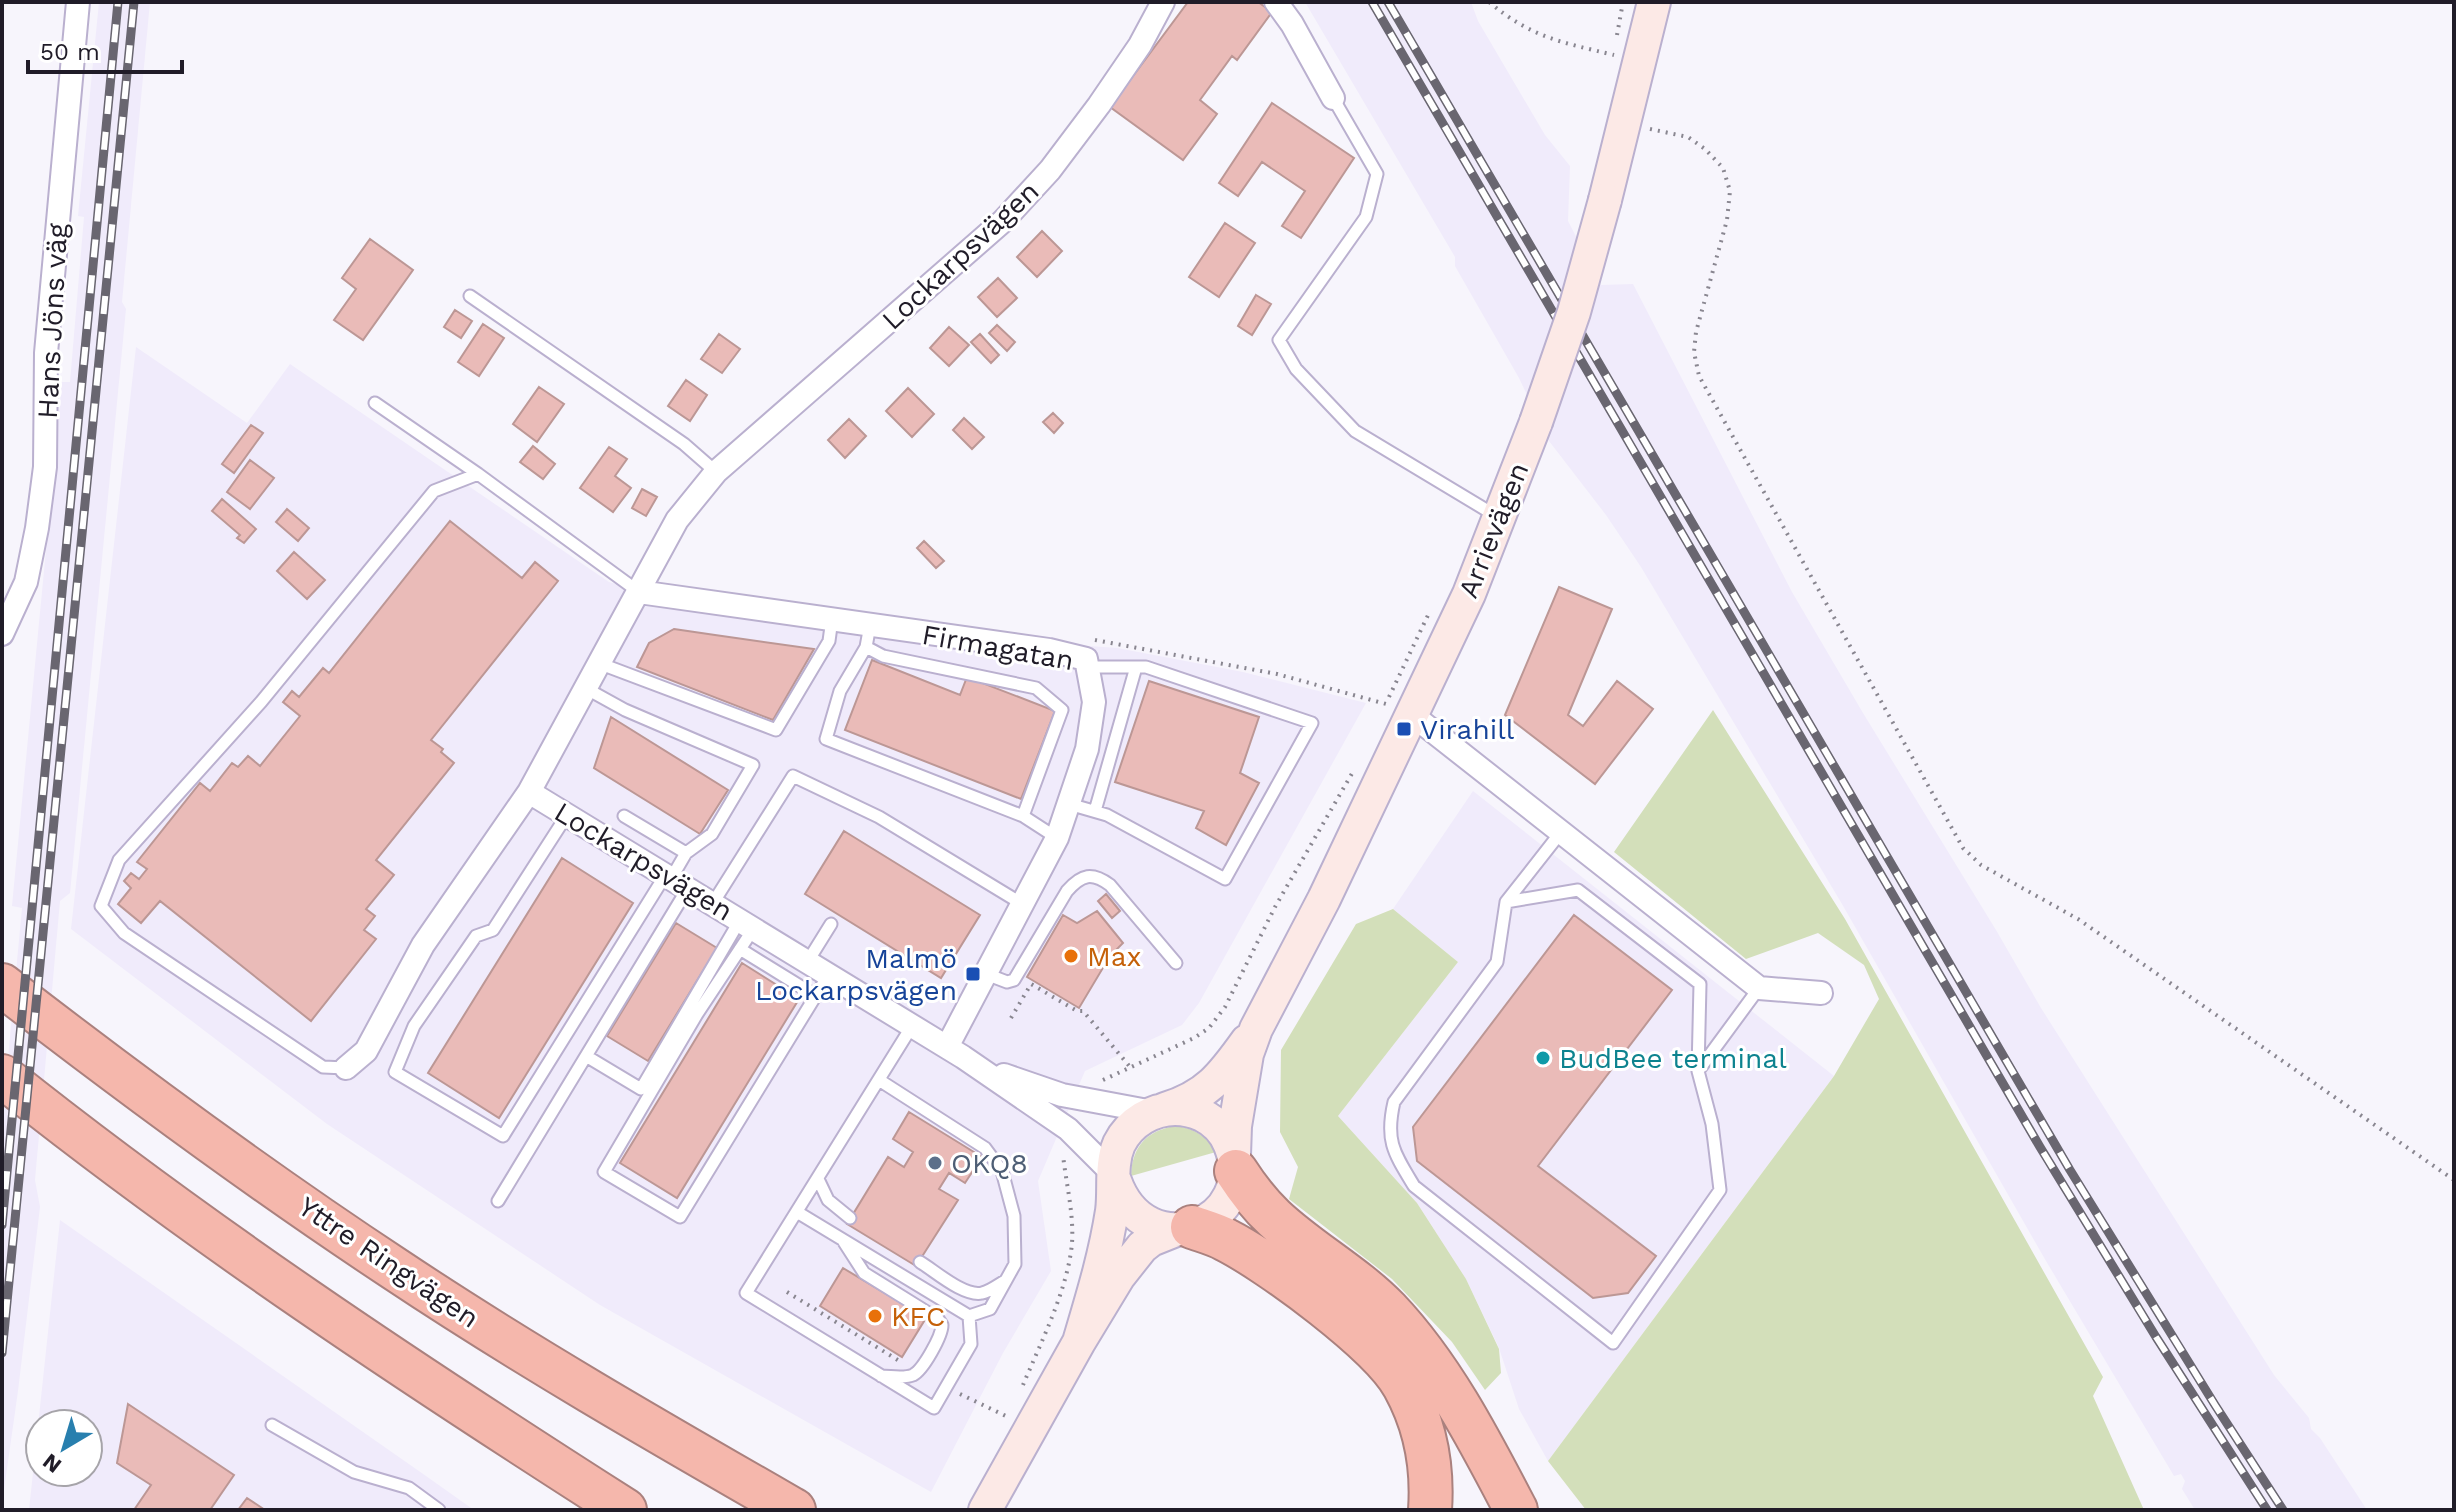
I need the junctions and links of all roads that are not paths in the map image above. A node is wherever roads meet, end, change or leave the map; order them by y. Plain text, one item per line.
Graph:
1 (78, 2) edge
2 (1163, 2) edge
3 (1276, 2) edge
4 (1654, 2) edge
5 (1333, 98) joint
6 (470, 296) dead end
7 (375, 403) dead end
8 (716, 472) junction
9 (478, 474) junction
10 (1498, 518) junction
11 (639, 592) junction
12 (832, 619) junction
13 (2, 634) edge
14 (868, 636) junction
15 (601, 664) junction
16 (1087, 667) junction
17 (1136, 667) junction
18 (587, 689) junction
19 (1396, 715) junction
20 (529, 792) junction
21 (1069, 804) junction
22 (1095, 811) junction
23 (567, 815) junction
24 (624, 816) dead end
25 (1023, 816) junction
26 (1561, 832) junction
27 (1057, 838) junction
28 (686, 853) junction
29 (675, 880) junction
30 (1506, 902) junction
31 (713, 903) junction
32 (1024, 905) junction
33 (747, 924) junction
34 (831, 924) dead end
35 (740, 949) junction
36 (808, 961) junction
37 (1176, 963) dead end
38 (829, 974) junction
39 (986, 974) junction
40 (2, 985) edge
41 (1759, 988) junction
42 (1821, 993) dead end
43 (816, 996) junction
44 (912, 1026) junction
45 (1256, 1029) junction
46 (955, 1052) junction
47 (586, 1056) junction
48 (346, 1068) joint
49 (1698, 1071) junction
50 (2, 1076) edge
51 (879, 1080) junction
52 (1158, 1111) junction
53 (1235, 1163) junction
54 (1115, 1178) junction
55 (818, 1179) junction
56 (498, 1201) dead end
57 (797, 1212) junction
58 (850, 1218) dead end
59 (1184, 1228) junction
60 (842, 1239) junction
61 (920, 1262) dead end
62 (1005, 1281) junction
63 (969, 1316) junction
64 (507, 1340) junction
65 (1079, 1342) junction
66 (880, 1376) junction
67 (441, 1393) junction
68 (272, 1425) dead end
69 (987, 1507) edge
70 (439, 1510) edge
71 (604, 1510) edge
72 (625, 1510) edge
73 (794, 1510) edge
74 (824, 1510) edge
75 (1430, 1510) edge
76 (1516, 1510) edge

1 - 13 street, Hans Jöns väg
2 - 8 street, Lockarpsvägen
3 - 5 street
4 - 10 main road, Arrievägen, bridge
5 - 10 lane
6 - 8 lane
7 - 9 lane
8 - 11 street, Lockarpsvägen
9 - 11 lane
9 - 48 lane
10 - 19 main road, Arrievägen
11 - 12 street, Firmagatan
11 - 15 street, Lockarpsvägen
12 - 14 street, Firmagatan
12 - 15 lane
14 - 16 street, Firmagatan
14 - 25 lane
14 - 25 lane
15 - 18 street, Lockarpsvägen
16 - 17 lane
16 - 21 street, Firmagatan
17 - 22 lane
17 - 22 lane
18 - 20 street, Lockarpsvägen
18 - 28 lane
19 - 26 street
19 - 45 main road, Arrievägen
20 - 23 street, Lockarpsvägen
20 - 48 street, Lockarpsvägen
21 - 22 lane
21 - 27 street, Firmagatan
23 - 29 street, Lockarpsvägen
23 - 29 lane
24 - 28 lane
25 - 27 lane
26 - 30 lane
26 - 41 street
27 - 32 street, Firmagatan
28 - 29 lane
29 - 31 street, Lockarpsvägen
29 - 47 lane
30 - 49 lane
30 - 49 lane
31 - 32 lane
31 - 33 street, Lockarpsvägen
32 - 39 street, Firmagatan
33 - 35 lane
33 - 36 street, Lockarpsvägen
33 - 47 lane
34 - 36 lane
35 - 43 lane
35 - 43 lane
36 - 38 street, Lockarpsvägen
37 - 39 lane
38 - 43 lane
38 - 44 street, Lockarpsvägen
39 - 46 street, Firmagatan
40 - 64 highway, Yttre Ringvägen
41 - 42 street
41 - 49 lane
44 - 46 street, Lockarpsvägen
44 - 51 lane
45 - 52 main road, Arrievägen
45 - 53 main road, Arrievägen
46 - 52 street, Lockarpsvägen
46 - 54 street, Lockarpsvägen
47 - 56 lane
50 - 67 highway
51 - 55 lane
51 - 62 lane
52 - 53 main road
52 - 54 main road
53 - 59 main road
53 - 76 highway
54 - 59 main road
54 - 65 main road
55 - 57 lane
55 - 58 lane
57 - 60 lane
57 - 66 lane
59 - 65 main road
59 - 75 highway
60 - 63 lane
60 - 66 lane
61 - 62 lane
62 - 63 lane
63 - 66 lane
64 - 73 highway, Yttre Ringvägen
64 - 74 highway
65 - 69 main road
67 - 71 highway
67 - 72 highway
68 - 70 lane

